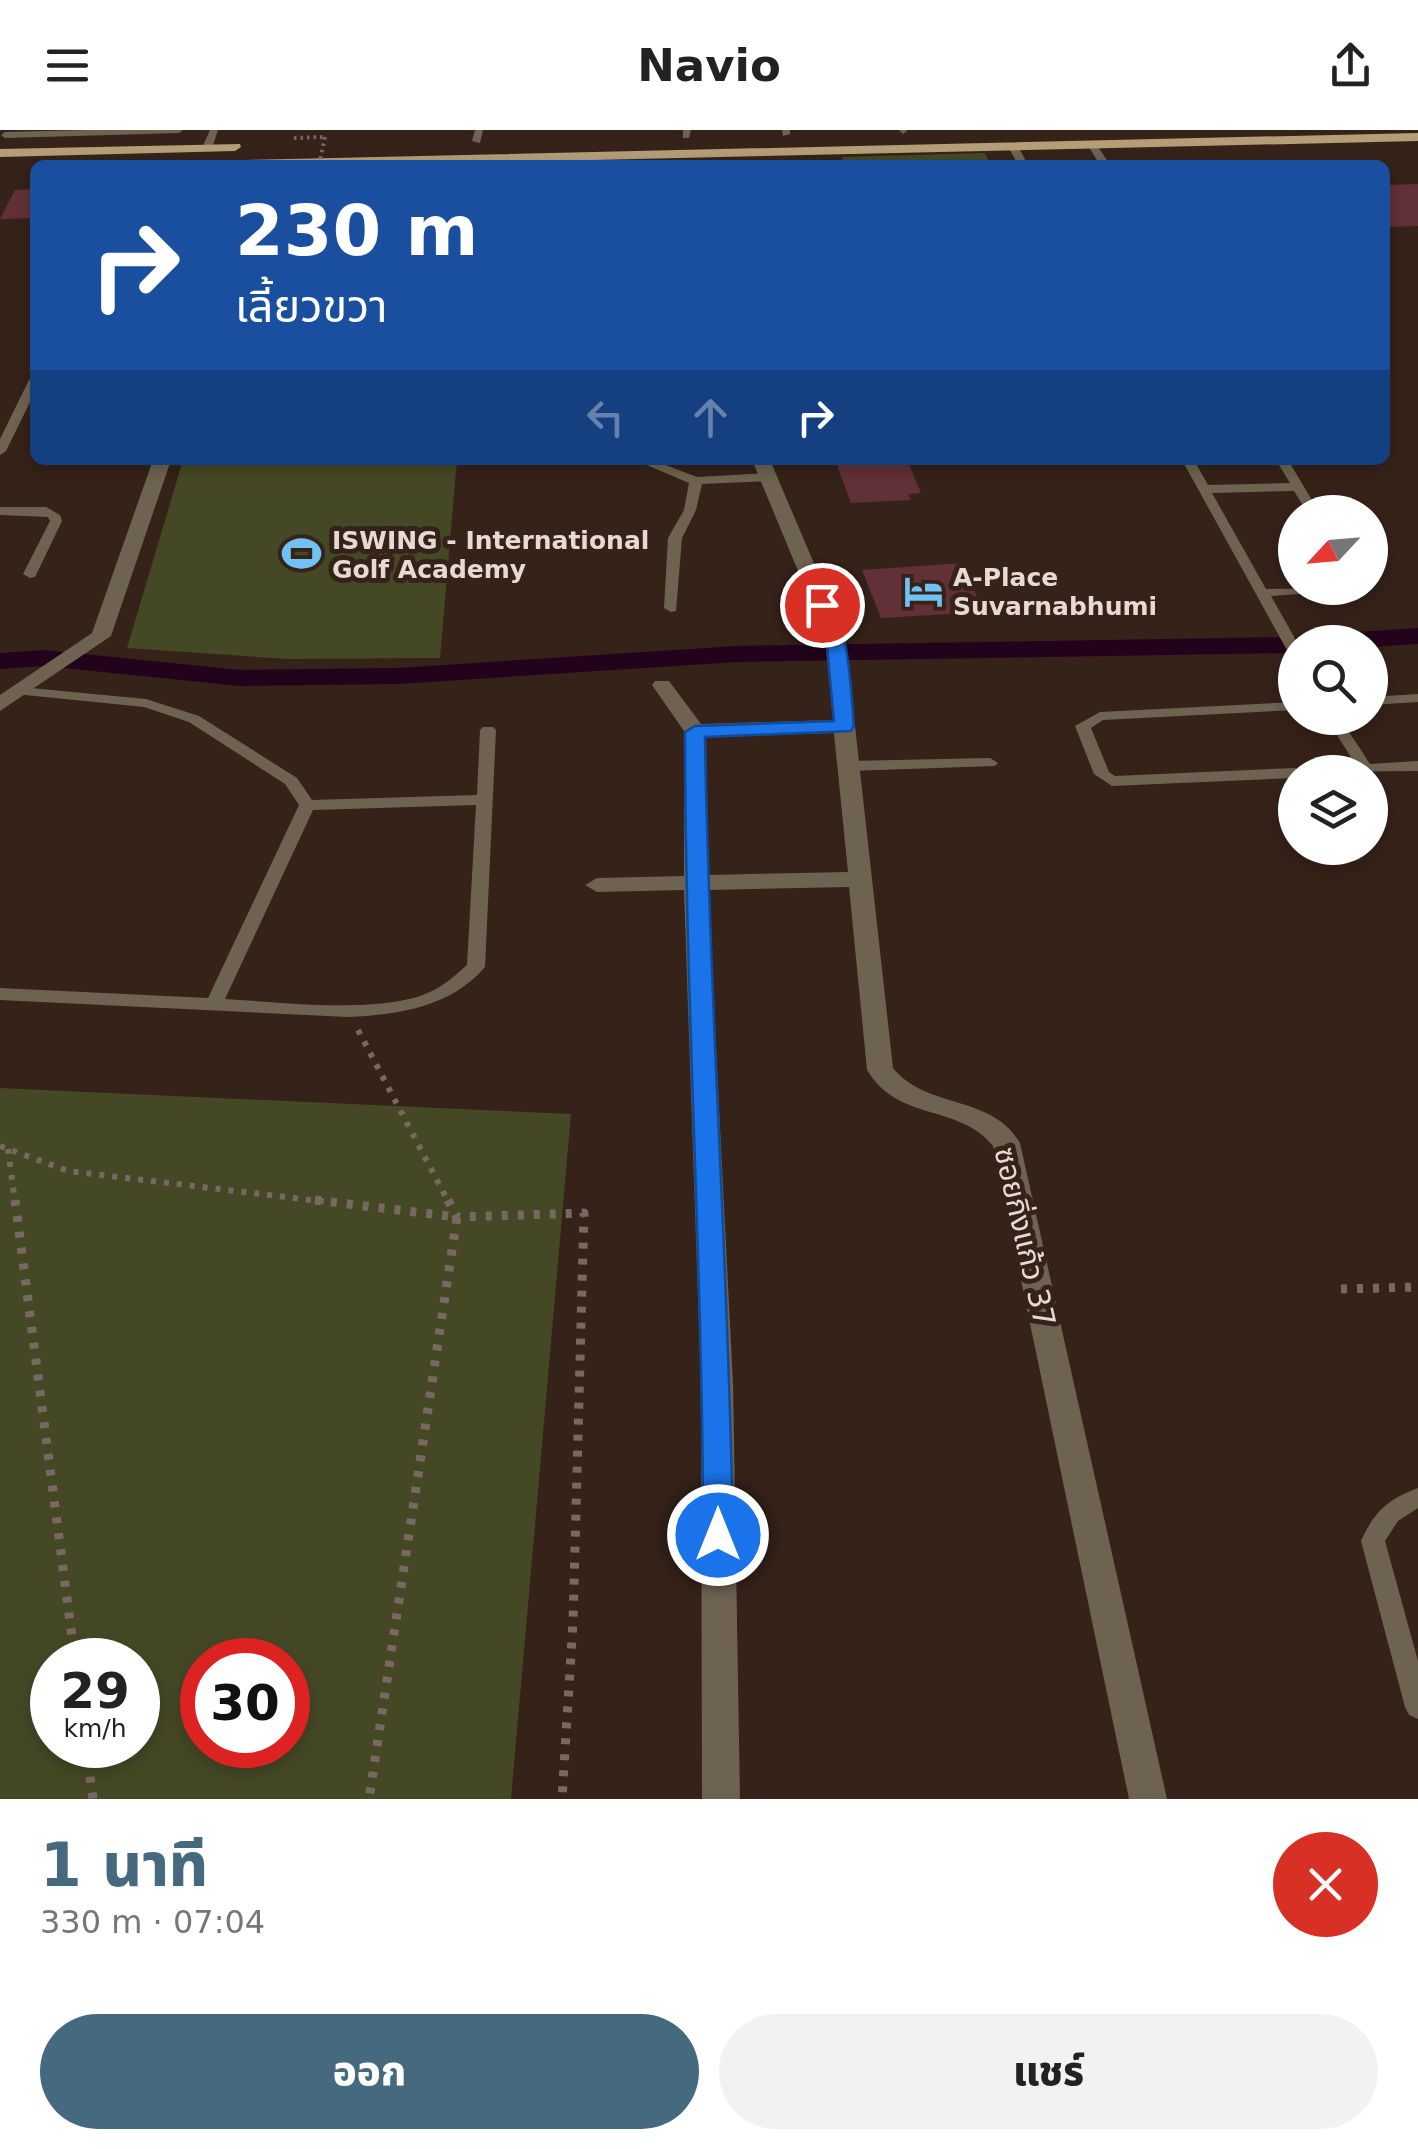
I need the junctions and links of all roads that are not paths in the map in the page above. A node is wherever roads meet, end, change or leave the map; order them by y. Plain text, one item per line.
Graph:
1 (180, 130) edge
2 (214, 130) edge
3 (903, 130) edge
4 (922, 130) edge
5 (786, 132) edge
6 (884, 132) edge
7 (687, 133) edge
8 (770, 134) dead end
9 (806, 134) dead end
10 (4, 135) dead end
11 (478, 135) edge
12 (667, 136) dead end
13 (703, 136) dead end
14 (496, 140) dead end
15 (1414, 140) edge
16 (458, 141) dead end
17 (1092, 144) junction
18 (1012, 146) junction
19 (246, 147) dead end
20 (207, 148) junction
21 (0, 153) edge
22 (706, 159) edge
23 (619, 160) edge
24 (1021, 160) edge
25 (1102, 160) edge
26 (30, 390) edge
27 (0, 452) edge
28 (160, 465) edge
29 (653, 465) edge
30 (1191, 465) edge
31 (1285, 465) edge
32 (764, 468) edge
33 (696, 481) junction
34 (1298, 488) junction
35 (1204, 489) junction
36 (1302, 495) edge
37 (0, 511) edge
38 (30, 574) dead end
39 (1278, 592) edge
40 (1262, 593) junction
41 (671, 608) dead end
42 (1280, 625) edge
43 (662, 684) dead end
44 (20, 691) junction
45 (1418, 698) edge
46 (1388, 700) edge
47 (0, 706) edge
48 (1278, 707) edge
49 (844, 726) junction
50 (488, 730) dead end
51 (695, 732) junction
52 (990, 763) dead end
53 (848, 766) junction
54 (1418, 766) edge
55 (1388, 768) edge
56 (1278, 774) edge
57 (483, 800) junction
58 (306, 805) junction
59 (862, 879) junction
60 (696, 883) junction
61 (597, 886) dead end
62 (0, 994) edge
63 (215, 1002) junction
64 (1418, 1498) edge
65 (1418, 1708) edge
66 (721, 1799) edge
67 (1148, 1799) edge

1 - 10 lane
2 - 20 lane
3 - 4 main road
3 - 6 main road
5 - 8 main road
5 - 9 main road
7 - 12 main road
7 - 13 main road
11 - 14 main road
11 - 16 main road
15 - 17 main road
17 - 18 main road
17 - 25 lane
18 - 22 main road
18 - 24 lane
19 - 20 main road
20 - 21 main road
22 - 23 main road
26 - 27 lane
28 - 44 street
29 - 33 lane
30 - 35 lane
31 - 34 lane
32 - 33 lane
32 - 49 street, ซอยกิ่งแก้ว 37
33 - 41 lane
34 - 35 lane
34 - 36 lane
35 - 40 lane
37 - 38 lane
39 - 40 lane
40 - 42 lane
43 - 51 street
44 - 47 street
44 - 58 lane
45 - 46 lane
48 - 56 lane
49 - 51 street
49 - 53 street, ซอยกิ่งแก้ว 37
50 - 57 lane
51 - 60 street
52 - 53 lane
53 - 59 street, ซอยกิ่งแก้ว 37
54 - 55 lane
57 - 58 lane
57 - 63 lane
58 - 63 lane
59 - 60 street
59 - 67 street, ซอยกิ่งแก้ว 37
60 - 61 street
60 - 66 street
62 - 63 lane
64 - 65 lane

